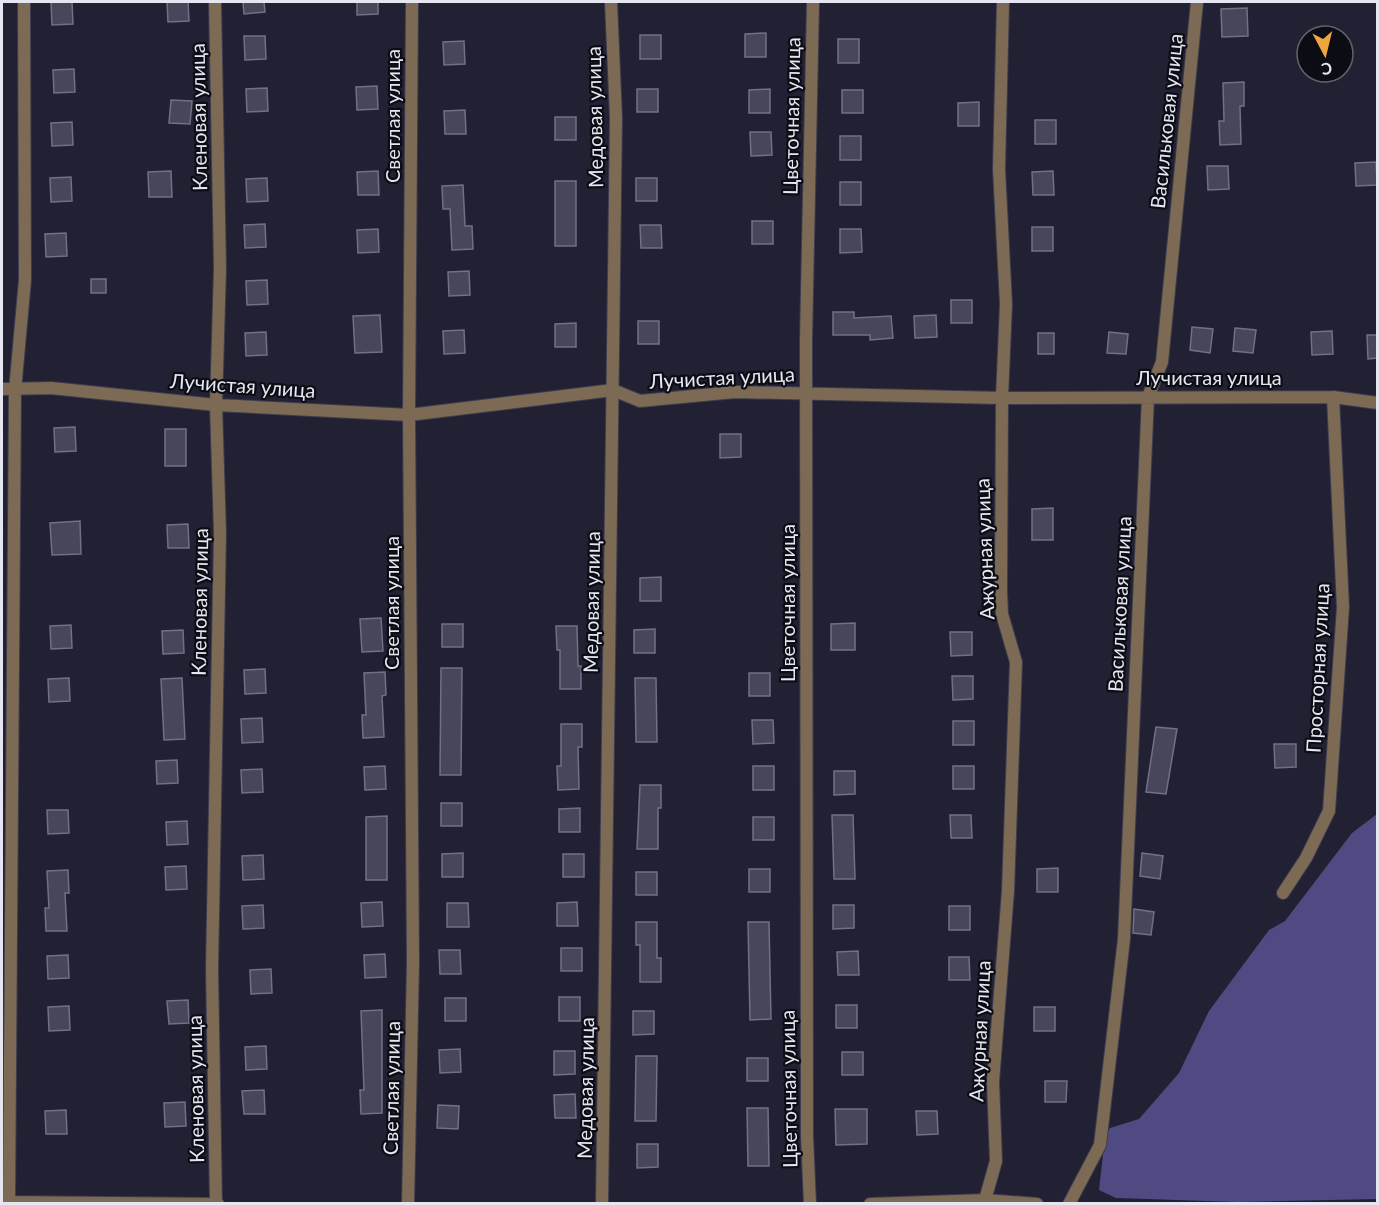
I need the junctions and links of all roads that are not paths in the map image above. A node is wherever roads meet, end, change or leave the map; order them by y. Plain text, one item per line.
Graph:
1 (24, 2) edge
2 (216, 2) edge
3 (412, 2) edge
4 (611, 2) edge
5 (813, 2) edge
6 (1003, 2) edge
7 (1197, 2) edge
8 (2, 389) edge
9 (15, 390) junction
10 (613, 390) junction
11 (806, 392) junction
12 (1148, 397) junction
13 (1333, 397) junction
14 (1002, 398) junction
15 (1377, 403) edge
16 (216, 405) junction
17 (409, 415) junction
18 (1283, 893) dead end
19 (986, 1200) junction
20 (5, 1202) edge
21 (217, 1203) edge
22 (408, 1203) edge
23 (602, 1203) edge
24 (810, 1203) edge
25 (870, 1203) edge
26 (1037, 1203) edge
27 (1070, 1203) edge

1 - 9 street
2 - 16 street, Кленовая улица
3 - 17 street, Светлая улица
4 - 10 street, Медовая улица
5 - 11 street, Цветочная улица
6 - 14 street, Ажурная улица
7 - 12 street, Васильковая улица
8 - 9 street, Лучистая улица
9 - 16 street, Лучистая улица
9 - 20 street
10 - 11 street, Лучистая улица
10 - 17 street, Лучистая улица
10 - 23 street, Медовая улица
11 - 14 street, Лучистая улица
11 - 24 street, Цветочная улица
12 - 13 street, Лучистая улица
12 - 14 street, Лучистая улица
12 - 27 street, Васильковая улица
13 - 15 street, Лучистая улица
13 - 18 street, Просторная улица
14 - 19 street, Ажурная улица
16 - 17 street, Лучистая улица
16 - 21 street, Кленовая улица
17 - 22 street, Светлая улица
19 - 25 street
19 - 26 street
20 - 21 street

